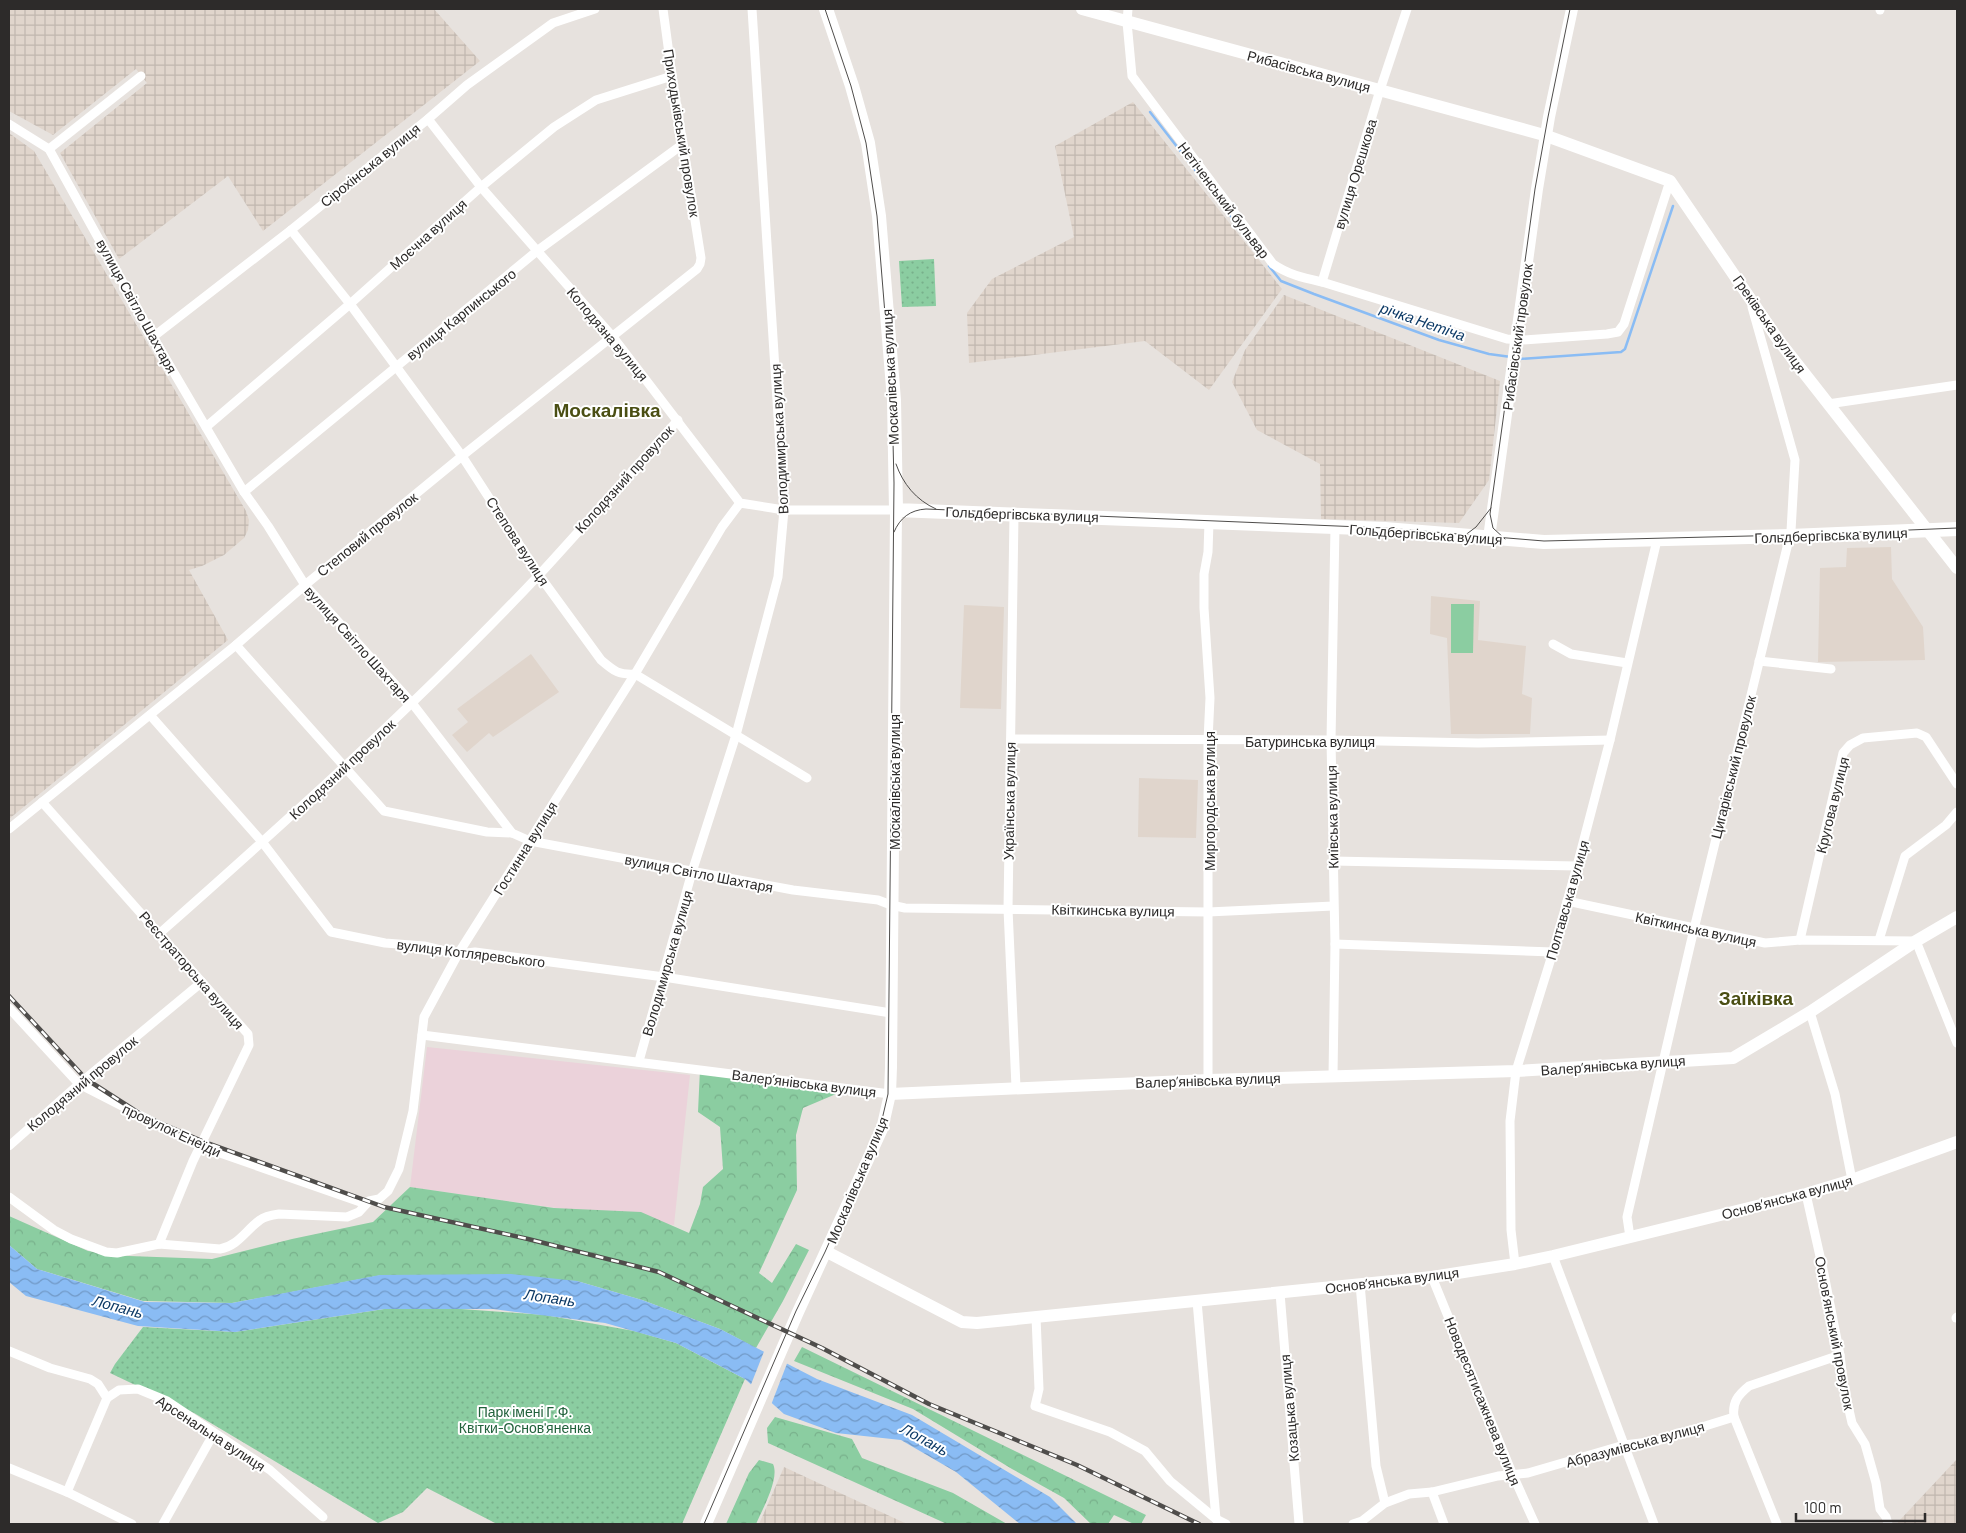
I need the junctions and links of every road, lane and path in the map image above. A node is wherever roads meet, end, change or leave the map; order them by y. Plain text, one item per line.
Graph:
1 (595, 9) edge
2 (664, 9) edge
3 (752, 9) edge
4 (826, 9) edge
5 (1082, 9) edge
6 (1128, 9) edge
7 (1407, 9) edge
8 (1572, 9) edge
9 (1127, 22) junction
10 (141, 76) dead end
11 (672, 76) junction
12 (1380, 90) junction
13 (428, 119) junction
14 (9, 124) edge
15 (1541, 134) junction
16 (683, 144) junction
17 (49, 149) junction
18 (1670, 181) junction
19 (481, 187) junction
20 (291, 230) junction
21 (537, 252) junction
22 (701, 258) joint
23 (1322, 282) junction
24 (1750, 297) junction
25 (350, 304) junction
26 (154, 337) junction
27 (613, 337) junction
28 (1515, 339) junction
29 (396, 368) junction
30 (1957, 385) edge
31 (1828, 404) junction
32 (678, 420) junction
33 (206, 427) junction
34 (462, 456) junction
35 (244, 492) junction
36 (740, 503) junction
37 (784, 510) junction
38 (896, 510) junction
39 (1014, 515) junction
40 (1209, 522) junction
41 (1335, 527) junction
42 (1957, 529) edge
43 (1928, 532) junction
44 (1790, 536) junction
45 (1489, 538) junction
46 (1657, 540) junction
47 (1957, 568) edge
48 (539, 575) junction
49 (305, 585) junction
50 (1553, 644) dead end
51 (236, 645) junction
52 (1759, 661) junction
53 (1627, 663) junction
54 (1831, 669) dead end
55 (635, 674) junction
56 (412, 703) junction
57 (150, 715) junction
58 (736, 735) junction
59 (1010, 739) junction
60 (1208, 740) junction
61 (1331, 740) junction
62 (1610, 740) junction
63 (346, 767) junction
64 (807, 778) dead end
65 (1957, 784) edge
66 (42, 802) junction
67 (1957, 812) edge
68 (9, 830) edge
69 (512, 833) junction
70 (530, 841) junction
71 (262, 843) junction
72 (1333, 861) junction
73 (1577, 866) junction
74 (692, 872) junction
75 (1567, 901) junction
76 (893, 906) junction
77 (1333, 906) junction
78 (1008, 909) junction
79 (1208, 912) junction
80 (1957, 917) edge
81 (1694, 929) junction
82 (160, 933) junction
83 (1800, 940) junction
84 (1878, 940) junction
85 (1916, 941) junction
86 (1334, 944) junction
87 (1552, 952) junction
88 (458, 954) junction
89 (664, 977) junction
90 (202, 982) junction
91 (9, 1008) edge
92 (891, 1012) junction
93 (1810, 1012) junction
94 (422, 1035) junction
95 (1957, 1043) edge
96 (640, 1061) junction
97 (1664, 1061) junction
98 (1516, 1071) junction
99 (1333, 1076) junction
100 (1208, 1080) junction
101 (79, 1084) junction
102 (1016, 1087) junction
103 (890, 1094) junction
104 (1957, 1142) edge
105 (9, 1146) edge
106 (200, 1146) junction
107 (1852, 1180) junction
108 (1806, 1194) junction
109 (9, 1197) edge
110 (364, 1206) junction
111 (1630, 1237) junction
112 (158, 1244) junction
113 (827, 1252) junction
114 (1553, 1256) junction
115 (1514, 1264) junction
116 (1432, 1277) junction
117 (1360, 1284) junction
118 (1280, 1292) junction
119 (1197, 1301) junction
120 (1036, 1317) junction
121 (9, 1351) edge
122 (1840, 1355) junction
123 (107, 1398) junction
124 (1734, 1417) junction
125 (214, 1433) junction
126 (1624, 1445) junction
127 (9, 1468) edge
128 (1512, 1474) junction
129 (67, 1492) junction
130 (1432, 1492) junction
131 (1385, 1503) junction
132 (323, 1517) dead end
133 (1216, 1518) junction
134 (132, 1524) edge
135 (163, 1524) edge
136 (706, 1524) edge
137 (1226, 1524) edge
138 (1299, 1524) edge
139 (1353, 1524) edge
140 (1444, 1524) edge
141 (1535, 1524) edge
142 (1654, 1524) edge
143 (1777, 1524) edge
144 (1888, 1524) edge

1 - 13 street, Сірохінська вулиця
2 - 11 street, Приходьківський провулок
3 - 37 street, Володимирська вулиця
4 - 38 main road, Москалівська вулиця
5 - 9 street, Рибасівська вулиця
6 - 9 street, Нетіченський бульвар
7 - 12 street, вулиця Орєшкова
8 - 15 street
9 - 12 street, Рибасівська вулиця
9 - 23 street, Нетіченський бульвар
10 - 17 street
11 - 16 street, Приходьківський провулок
11 - 19 street, Моєчна вулиця
12 - 15 street, Рибасівська вулиця
12 - 23 street, вулиця Орєшкова
13 - 19 street, Колодязна вулиця
13 - 20 street, Сірохінська вулиця
14 - 17 street, вулиця Світло Шахтаря
15 - 18 street
15 - 28 street, Рибасівський провулок
16 - 21 street, вулиця Карпинського
16 - 22 street, Приходьківський провулок
17 - 26 street, вулиця Світло Шахтаря
18 - 24 street, Греківська вулиця
18 - 28 street, Нетіченський бульвар
19 - 21 street, Колодязна вулиця
19 - 25 street, Моєчна вулиця
20 - 25 street, Степова вулиця
20 - 26 street, Сірохінська вулиця
21 - 27 street, Колодязна вулиця
21 - 29 street, вулиця Карпинського
22 - 27 street, Степовий провулок
23 - 28 street, Нетіченський бульвар
24 - 31 street, Греківська вулиця
24 - 44 street, Цигарівський провулок
25 - 29 street, Степова вулиця
25 - 33 street, Моєчна вулиця
26 - 33 street, вулиця Світло Шахтаря
27 - 32 street, Колодязна вулиця
27 - 34 street, Степовий провулок
28 - 45 street, Рибасівський провулок
29 - 34 street, Степова вулиця
29 - 35 street, вулиця Карпинського
30 - 31 street
31 - 43 street, Греківська вулиця
32 - 36 street, Колодязна вулиця
32 - 48 street, Колодязний провулок
33 - 35 street, вулиця Світло Шахтаря
34 - 48 street, Степова вулиця
34 - 49 street, Степовий провулок
35 - 49 street, вулиця Світло Шахтаря
36 - 37 street
36 - 55 street, Гостинна вулиця
37 - 38 street
37 - 58 street, Володимирська вулиця
38 - 39 main road, Гольдбергівська вулиця
38 - 76 street, Москалівська вулиця
39 - 40 main road, Гольдбергівська вулиця
39 - 59 street, Українська вулиця
40 - 41 main road, Гольдбергівська вулиця
40 - 60 street, Миргородська вулиця
41 - 45 main road, Гольдбергівська вулиця
41 - 61 street, Київська вулиця
42 - 43 main road, Гольдбергівська вулиця
43 - 44 main road, Гольдбергівська вулиця
43 - 47 street, Греківська вулиця
44 - 46 main road, Гольдбергівська вулиця
44 - 52 street, Цигарівський провулок
45 - 46 main road, Гольдбергівська вулиця
46 - 53 street, Полтавська вулиця
48 - 55 street, Степова вулиця
48 - 56 street, Колодязний провулок
49 - 51 street, Степовий провулок
49 - 56 street, вулиця Світло Шахтаря
50 - 53 street
51 - 57 street, Степовий провулок
51 - 63 street
52 - 54 street
52 - 81 street, Цигарівський провулок
53 - 62 street, Полтавська вулиця
55 - 58 street, Степова вулиця
55 - 70 street, Гостинна вулиця
56 - 63 street, Колодязний провулок
56 - 69 street, вулиця Світло Шахтаря
57 - 66 street, Степовий провулок
57 - 71 street, вулиця Котляревського
58 - 64 street, Степова вулиця
58 - 74 street, Володимирська вулиця
59 - 60 street, Батуринська вулиця
59 - 78 street, Українська вулиця
60 - 61 street, Батуринська вулиця
60 - 79 street, Миргородська вулиця
61 - 62 street, Батуринська вулиця
61 - 72 street, Київська вулиця
62 - 73 street, Полтавська вулиця
63 - 69 street
63 - 71 street, Колодязний провулок
65 - 83 street, Кругова вулиця
66 - 68 street, Степовий провулок
66 - 82 street, Реєстраторська вулиця
67 - 84 street
69 - 70 street, вулиця Світло Шахтаря
70 - 74 street, вулиця Світло Шахтаря
70 - 88 street, Гостинна вулиця
71 - 82 street, Колодязний провулок
71 - 88 street, вулиця Котляревського
72 - 73 street
72 - 77 street, Київська вулиця
73 - 75 street, Полтавська вулиця
74 - 76 street, вулиця Світло Шахтаря
74 - 89 street, Володимирська вулиця
75 - 81 street, Квіткинська вулиця
75 - 87 street, Полтавська вулиця
76 - 78 street, Квіткинська вулиця
76 - 92 street, Москалівська вулиця
77 - 79 street, Квіткинська вулиця
77 - 86 street, Київська вулиця
78 - 79 street, Квіткинська вулиця
78 - 102 street, Українська вулиця
79 - 100 street, Миргородська вулиця
80 - 85 street, Валер’янівська вулиця
81 - 83 street, Квіткинська вулиця
81 - 97 street, Цигарівський провулок
82 - 90 street, Реєстраторська вулиця
83 - 84 street, Квіткинська вулиця
84 - 85 street, Квіткинська вулиця
85 - 93 street, Валер’янівська вулиця
85 - 95 street
86 - 87 street
86 - 99 street, Київська вулиця
87 - 98 street, Полтавська вулиця
88 - 89 street, вулиця Котляревського
88 - 94 street, Гостинна вулиця
89 - 92 street, вулиця Котляревського
89 - 96 street, Володимирська вулиця
90 - 101 street, Колодязний провулок
90 - 106 street, Реєстраторська вулиця
91 - 101 street, провулок Енеїди
92 - 103 street, Москалівська вулиця
93 - 97 street, Валер’янівська вулиця
93 - 107 street
94 - 96 street, Валер’янівська вулиця
94 - 110 street, Гостинна вулиця
96 - 103 street, Валер’янівська вулиця
97 - 98 street, Валер’янівська вулиця
97 - 111 street, Цигарівський провулок
98 - 99 street, Валер’янівська вулиця
98 - 115 street, Полтавська вулиця
99 - 100 street, Валер’янівська вулиця
100 - 102 street, Валер’янівська вулиця
101 - 105 street, Колодязний провулок
101 - 106 street, провулок Енеїди
102 - 103 street, Валер’янівська вулиця
103 - 113 street, Москалівська вулиця
104 - 107 street, Основ’янська вулиця
106 - 110 street, провулок Енеїди
106 - 112 street, Реєстраторська вулиця
107 - 108 street, Основ’янська вулиця
108 - 111 street, Основ’янська вулиця
108 - 122 street, Основ’янський провулок
109 - 112 street, Гостинна вулиця
110 - 112 street, Гостинна вулиця
111 - 114 street, Основ’янська вулиця
113 - 120 street, Основ’янська вулиця
113 - 136 street, Москалівська вулиця
114 - 115 street, Основ’янська вулиця
114 - 126 street
115 - 116 street, Основ’янська вулиця
116 - 117 street, Основ’янська вулиця
116 - 128 street, Новодесятисажнева вулиця
117 - 118 street, Основ’янська вулиця
117 - 131 street
118 - 119 street, Основ’янська вулиця
118 - 138 street, Козацька вулиця
119 - 120 street, Основ’янська вулиця
119 - 133 street
120 - 133 street
121 - 123 street
122 - 124 street
122 - 144 street, Основ’янський провулок
123 - 125 street, Арсенальна вулиця
123 - 129 street
124 - 126 street, Абразумівська вулиця
124 - 143 street
125 - 132 street, Арсенальна вулиця
125 - 135 street
126 - 128 street, Абразумівська вулиця
126 - 142 street
127 - 129 street
128 - 130 street, Абразумівська вулиця
128 - 141 street, Новодесятисажнева вулиця
129 - 134 street
130 - 131 street, Абразумівська вулиця
130 - 140 street
131 - 139 street, Абразумівська вулиця
133 - 137 street

